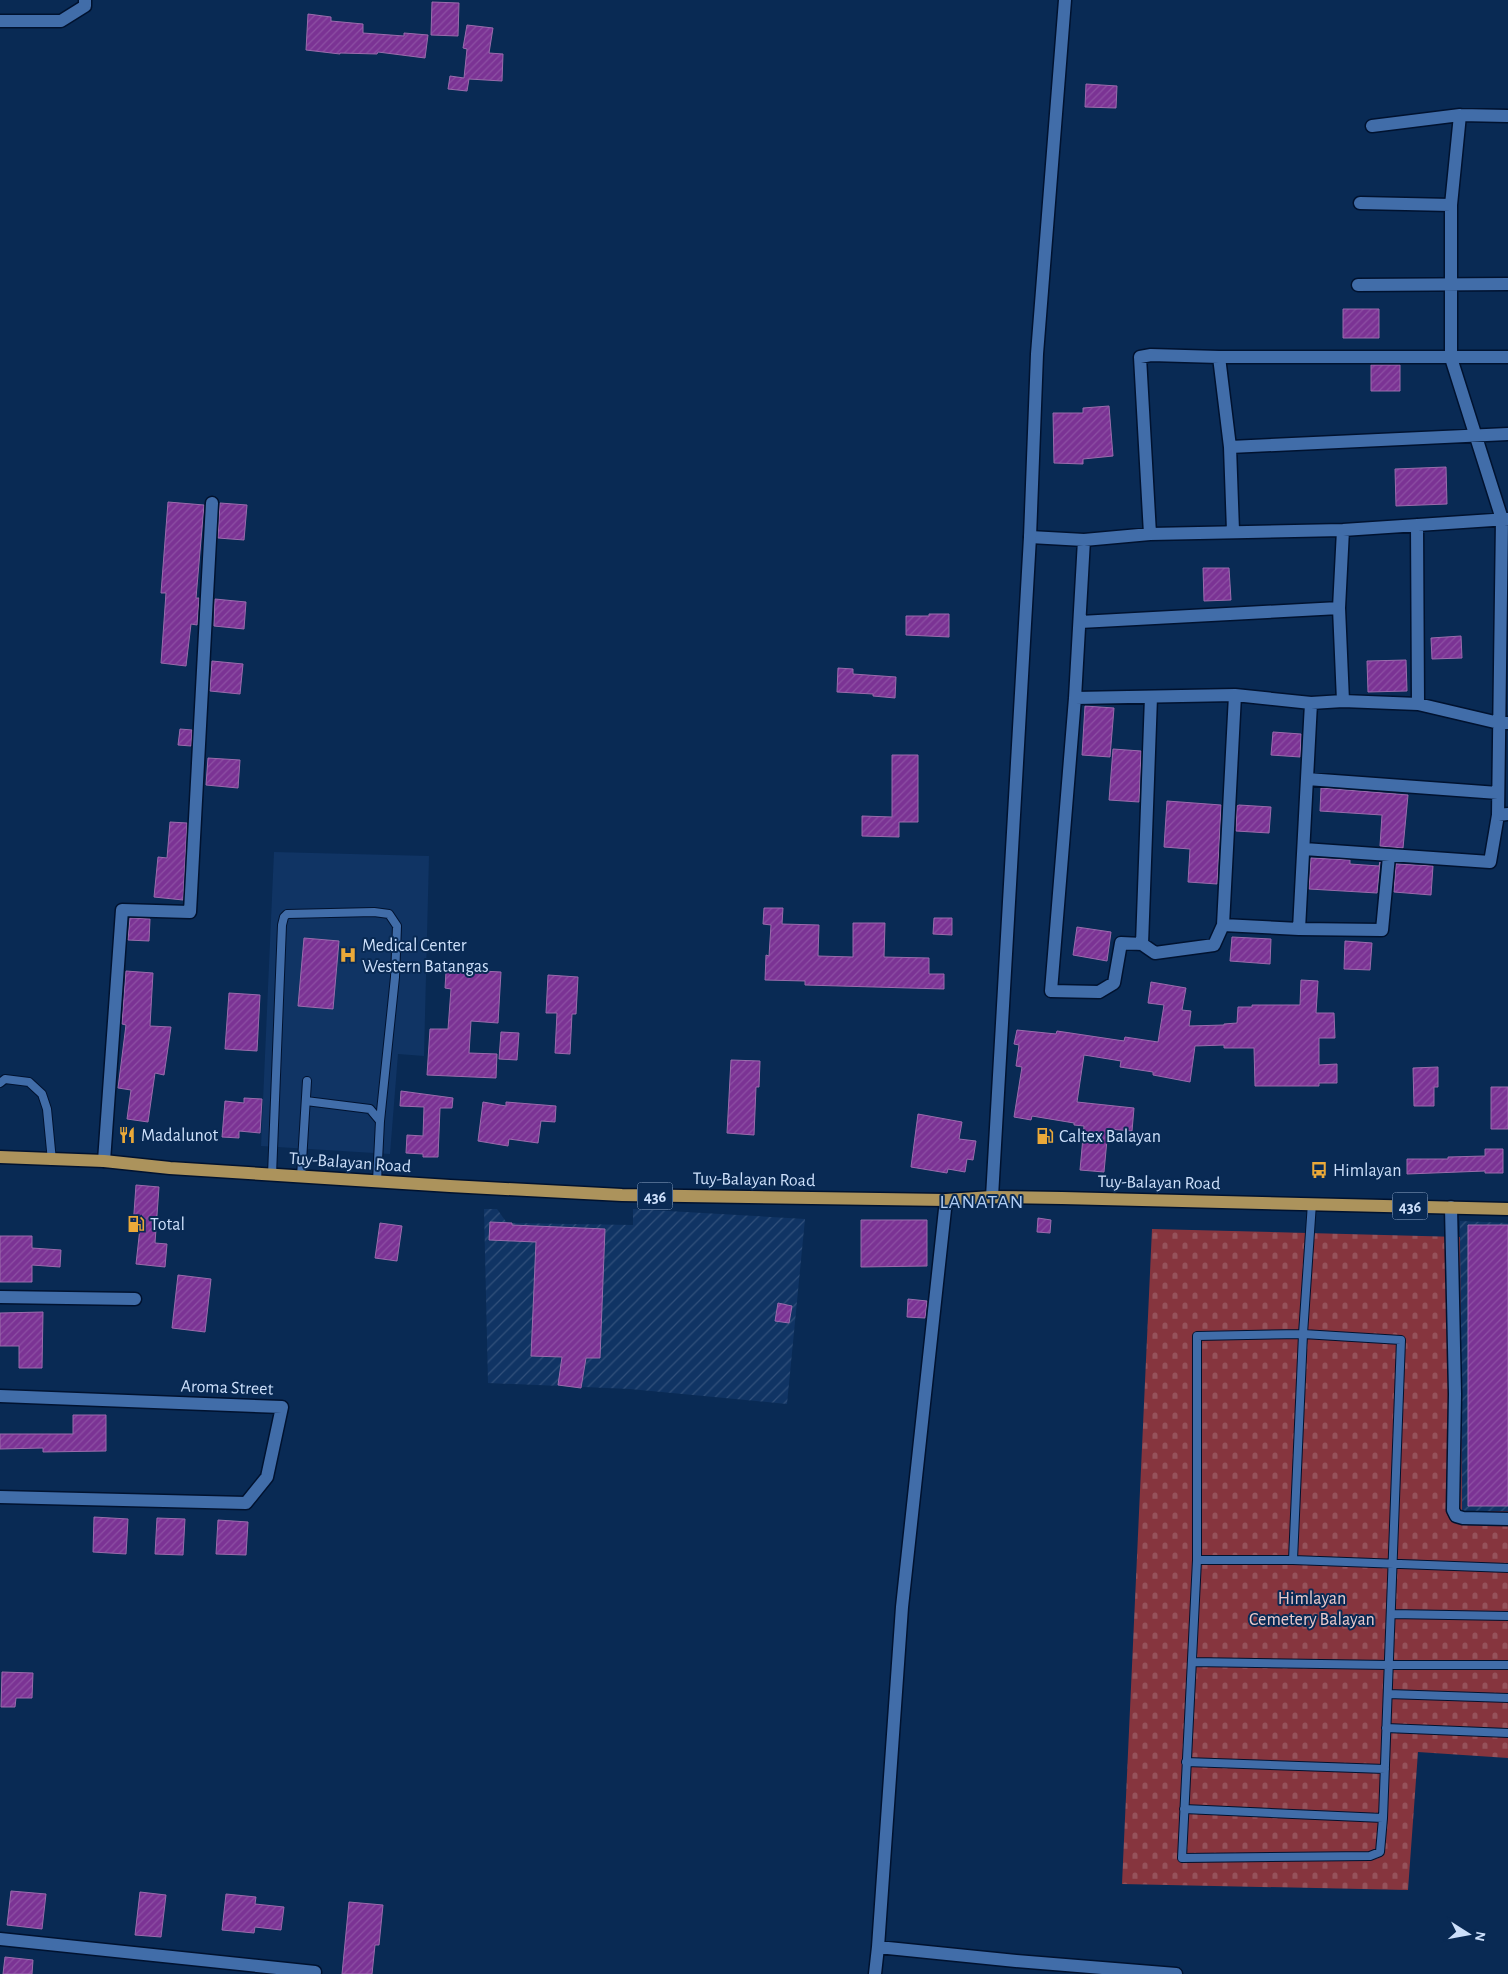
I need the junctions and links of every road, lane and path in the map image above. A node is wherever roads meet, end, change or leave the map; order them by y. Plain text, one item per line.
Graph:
1 (86, 0) edge
2 (1065, 0) edge
3 (0, 22) edge
4 (1460, 115) junction
5 (1508, 116) edge
6 (1372, 126) dead end
7 (1360, 203) dead end
8 (1452, 205) junction
9 (1451, 283) junction
10 (1508, 284) edge
11 (1358, 285) dead end
12 (1219, 357) junction
13 (1508, 357) edge
14 (1450, 358) junction
15 (1475, 434) junction
16 (1508, 434) edge
17 (1230, 447) junction
18 (212, 503) dead end
19 (1505, 519) edge
20 (1417, 525) junction
21 (1343, 530) junction
22 (1233, 531) junction
23 (1150, 534) junction
24 (1030, 537) junction
25 (1084, 540) junction
26 (1339, 608) junction
27 (1080, 622) junction
28 (1235, 696) junction
29 (1151, 697) junction
30 (1075, 698) junction
31 (1343, 700) junction
32 (1311, 703) junction
33 (1418, 704) junction
34 (1504, 723) edge
35 (1307, 779) junction
36 (1498, 793) junction
37 (1503, 814) edge
38 (1304, 849) junction
39 (1389, 856) junction
40 (1223, 925) junction
41 (1299, 929) junction
42 (1142, 944) junction
43 (307, 1081) dead end
44 (0, 1083) edge
45 (306, 1101) junction
46 (380, 1121) junction
47 (0, 1157) edge
48 (52, 1161) junction
49 (104, 1161) junction
50 (272, 1175) junction
51 (301, 1177) junction
52 (377, 1181) junction
53 (992, 1198) junction
54 (946, 1200) junction
55 (1312, 1203) junction
56 (1452, 1207) junction
57 (1508, 1208) edge
58 (0, 1297) edge
59 (135, 1298) dead end
60 (1303, 1334) junction
61 (0, 1396) edge
62 (0, 1497) edge
63 (1508, 1519) edge
64 (1197, 1560) junction
65 (1293, 1560) junction
66 (1393, 1566) junction
67 (1508, 1568) edge
68 (1391, 1614) junction
69 (1508, 1616) edge
70 (1192, 1662) junction
71 (1508, 1665) edge
72 (1389, 1666) junction
73 (1388, 1694) junction
74 (1508, 1698) edge
75 (1386, 1728) junction
76 (1508, 1733) edge
77 (1186, 1762) junction
78 (1385, 1769) junction
79 (1184, 1809) junction
80 (1383, 1818) junction
81 (0, 1939) edge
82 (878, 1947) junction
83 (314, 1973) edge
84 (875, 1974) edge
85 (1176, 1974) edge

1 - 3 street
2 - 24 street
4 - 5 street
4 - 6 street
4 - 8 street
7 - 8 street
8 - 9 street
9 - 10 street
9 - 11 street
9 - 14 street
12 - 14 street
12 - 17 street
12 - 23 street
13 - 14 street
14 - 15 street
15 - 16 street
15 - 17 street
15 - 19 street
17 - 22 street
18 - 49 street
19 - 20 street
19 - 34 street
20 - 21 street
20 - 33 street
21 - 22 street
21 - 26 street
22 - 23 street
23 - 25 street
24 - 25 street
24 - 53 street
25 - 27 street
26 - 27 street
26 - 31 street
27 - 30 street
28 - 29 street
28 - 32 street
28 - 40 street
29 - 30 street
29 - 42 street
30 - 42 street
31 - 32 street
31 - 33 street
32 - 35 street
33 - 34 street
34 - 36 street
35 - 36 street
35 - 38 street
36 - 37 street
37 - 39 street
38 - 39 street
38 - 41 street
39 - 41 street
40 - 41 street
40 - 42 street
43 - 45 lane
44 - 48 lane
45 - 46 lane
45 - 51 lane
46 - 50 lane
46 - 52 lane
47 - 48 main road, Tuy-Balayan Road / 436
48 - 49 main road, Tuy-Balayan Road / 436
49 - 50 main road, Tuy-Balayan Road / 436
50 - 51 main road, Tuy-Balayan Road / 436
51 - 52 main road, Tuy-Balayan Road / 436
52 - 54 main road, Tuy-Balayan Road / 436
53 - 54 main road, Tuy-Balayan Road / 436
53 - 55 main road, Tuy-Balayan Road / 436
54 - 82 street
55 - 56 main road, Tuy-Balayan Road / 436
55 - 60 lane
56 - 57 main road, Tuy-Balayan Road / 436
56 - 63 street
58 - 59 street
60 - 64 lane
60 - 65 lane
60 - 66 lane
61 - 62 street, Aroma Street
64 - 65 lane
64 - 70 lane
65 - 66 lane
66 - 67 lane
66 - 68 lane
68 - 69 lane
68 - 72 lane
70 - 72 lane
70 - 77 lane
71 - 72 lane
72 - 73 lane
73 - 74 lane
73 - 75 lane
75 - 76 lane
75 - 78 lane
77 - 78 lane
77 - 79 lane
78 - 80 lane
79 - 80 lane
79 - 80 lane
81 - 83 street
82 - 84 street
82 - 85 street

